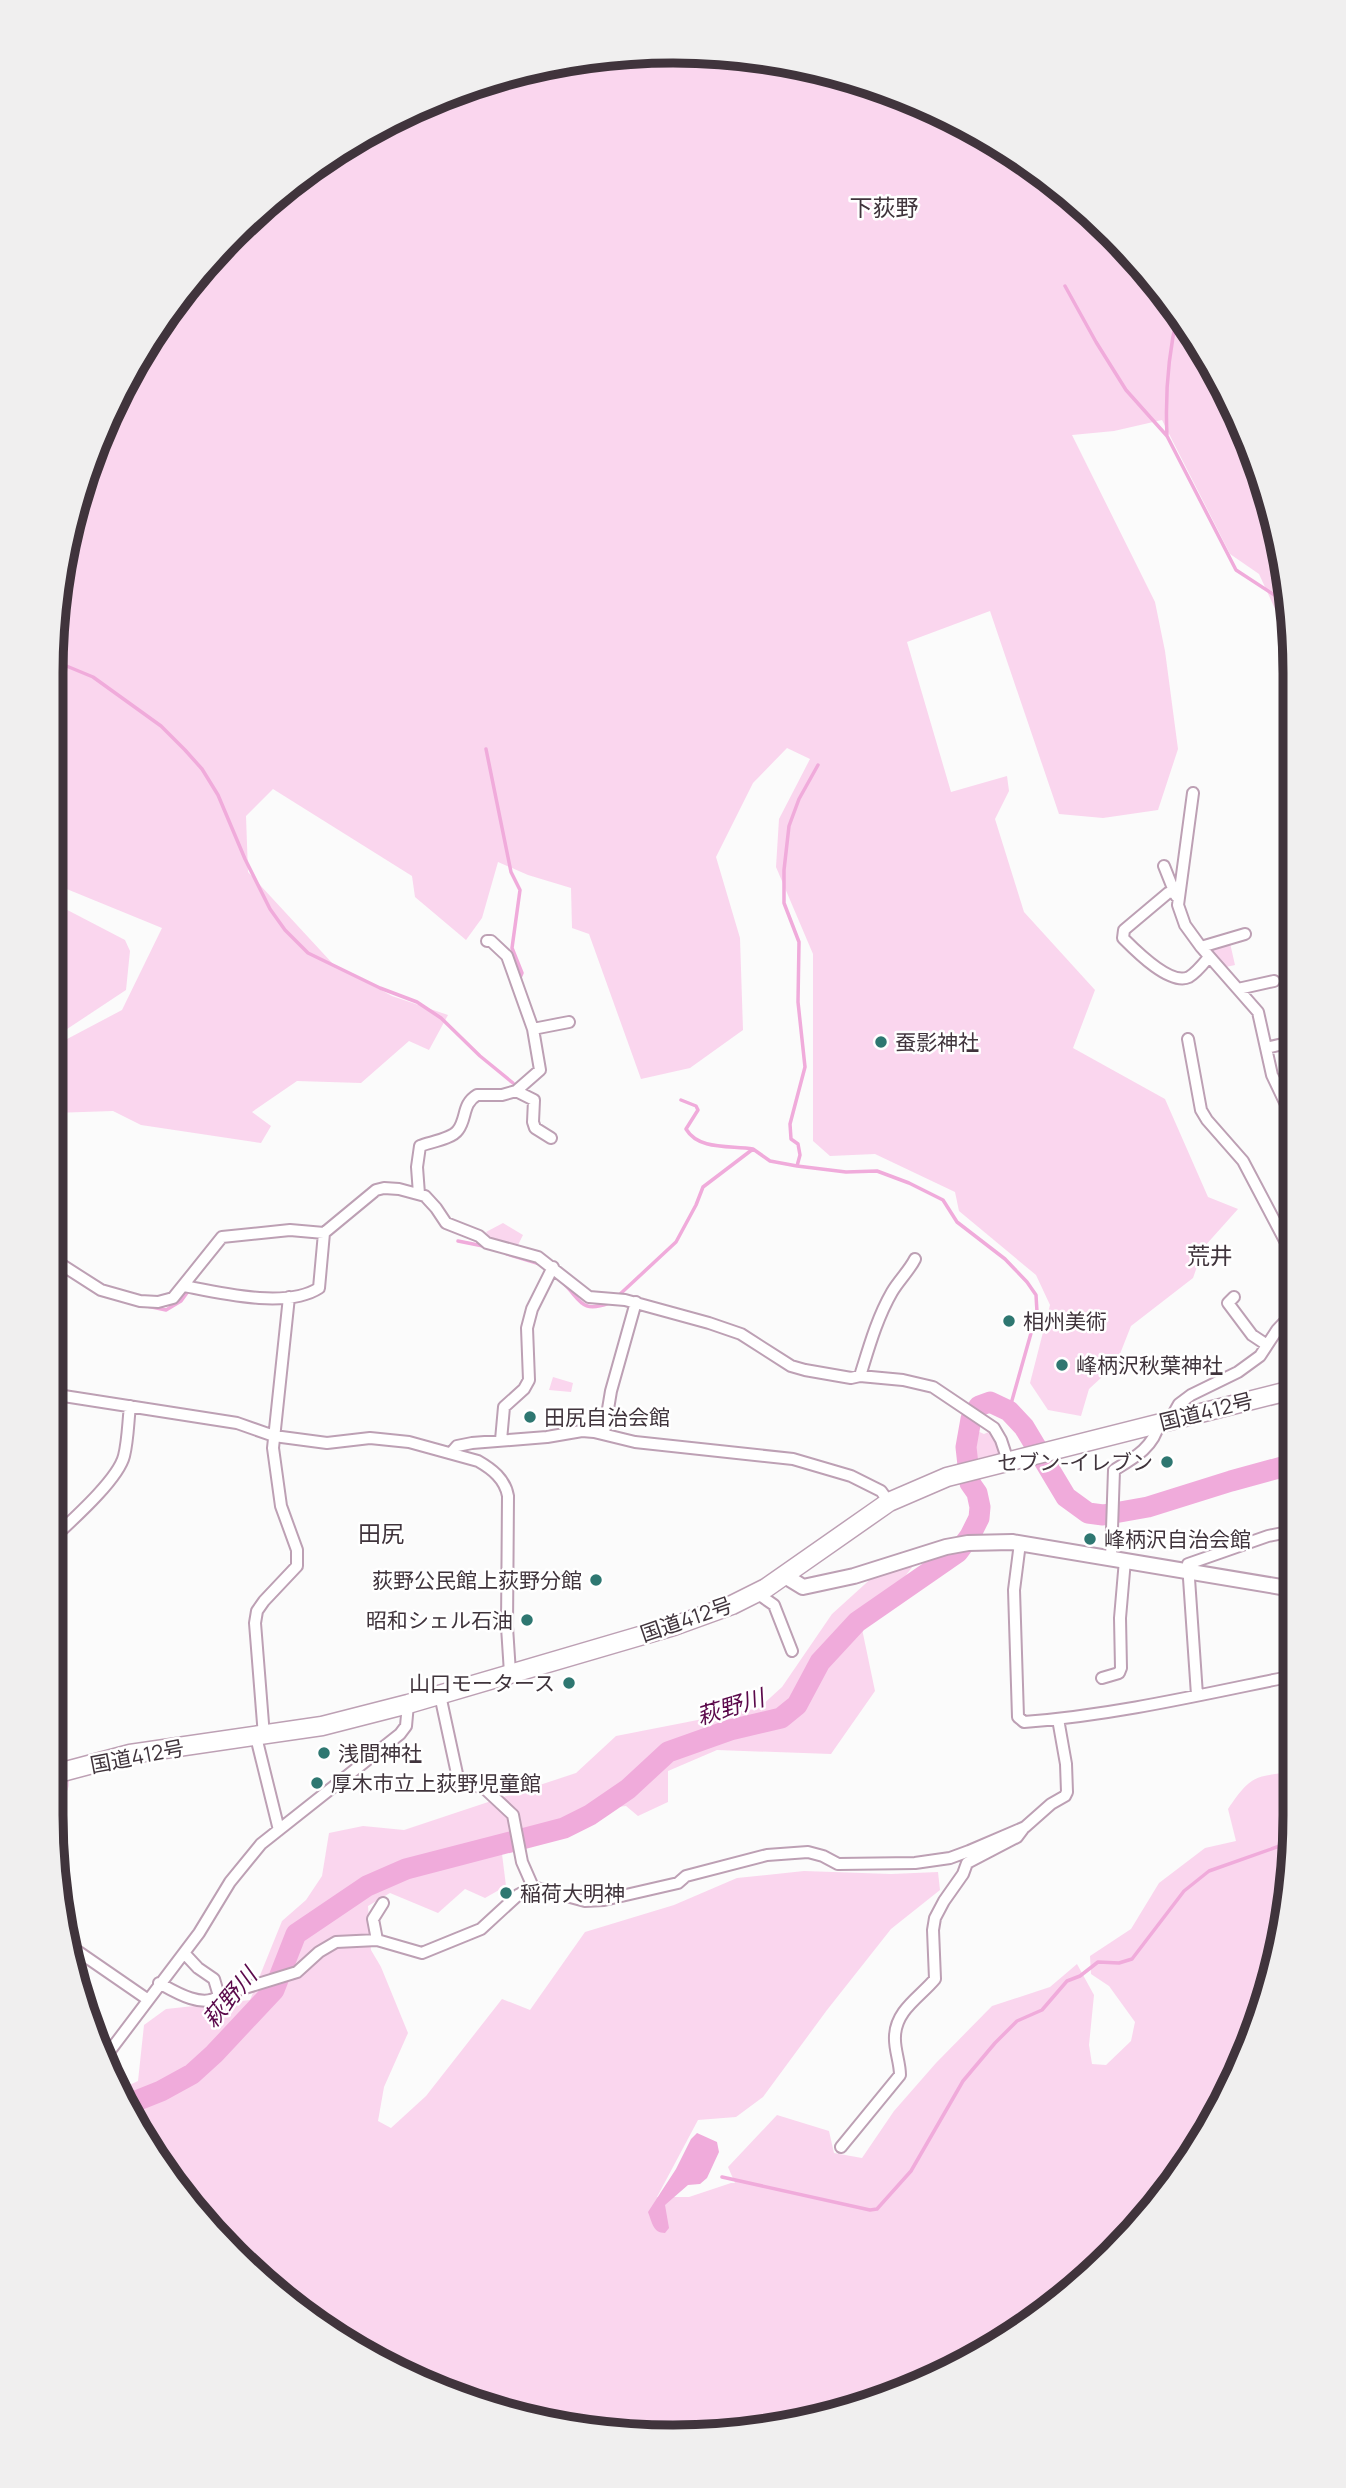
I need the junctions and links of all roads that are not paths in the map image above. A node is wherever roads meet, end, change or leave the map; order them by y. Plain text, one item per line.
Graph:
1 (1194, 793) dead end
2 (1164, 866) dead end
3 (1174, 892) junction
4 (1178, 905) junction
5 (1245, 934) dead end
6 (491, 940) dead end
7 (1200, 947) junction
8 (1209, 957) junction
9 (1273, 981) dead end
10 (1238, 989) junction
11 (569, 1022) dead end
12 (533, 1029) junction
13 (1188, 1039) dead end
14 (1283, 1044) edge
15 (1266, 1048) junction
16 (516, 1091) junction
17 (1283, 1091) edge
18 (551, 1138) dead end
19 (419, 1194) junction
20 (324, 1233) junction
21 (1283, 1237) edge
22 (915, 1259) dead end
23 (63, 1266) edge
24 (551, 1271) junction
25 (189, 1287) junction
26 (289, 1297) junction
27 (636, 1302) junction
28 (1227, 1303) dead end
29 (1283, 1323) edge
30 (1267, 1345) junction
31 (860, 1376) junction
32 (1283, 1392) edge
33 (63, 1399) edge
34 (130, 1406) junction
35 (1165, 1421) junction
36 (604, 1433) junction
37 (274, 1436) junction
38 (501, 1440) junction
39 (451, 1453) junction
40 (1015, 1460) junction
41 (889, 1502) junction
42 (63, 1529) edge
43 (1283, 1533) edge
44 (1020, 1542) junction
45 (1118, 1559) junction
46 (1188, 1571) junction
47 (785, 1576) junction
48 (1283, 1587) edge
49 (760, 1591) junction
50 (792, 1651) dead end
51 (510, 1673) junction
52 (1101, 1678) dead end
53 (1283, 1678) edge
54 (440, 1695) junction
55 (1197, 1695) junction
56 (408, 1704) junction
57 (1058, 1719) junction
58 (260, 1736) junction
59 (63, 1772) edge
60 (1025, 1827) junction
61 (279, 1830) junction
62 (533, 1886) junction
63 (383, 1903) dead end
64 (377, 1940) junction
65 (79, 1952) edge
66 (184, 1953) junction
67 (159, 1983) junction
68 (219, 1996) junction
69 (147, 1999) junction
70 (110, 2050) edge
71 (841, 2147) dead end

1 - 4 street
2 - 3 street
3 - 4 street
3 - 8 street
4 - 7 street
5 - 7 street
6 - 12 street
7 - 8 street
8 - 10 street
9 - 10 street
10 - 15 street
11 - 12 street
12 - 16 street
13 - 21 street
14 - 15 street
15 - 17 street
16 - 18 street
16 - 19 street
19 - 20 street
19 - 24 street
20 - 25 street
20 - 26 street
22 - 31 street
23 - 25 street
24 - 27 street
24 - 38 street
25 - 26 street
26 - 37 street
27 - 31 street
27 - 36 street
28 - 30 street
29 - 30 street
30 - 35 street
31 - 40 street
32 - 35 highway, 国道412号
33 - 34 street
34 - 37 street
34 - 42 street
35 - 40 highway, 国道412号
35 - 45 street
36 - 38 street
36 - 41 street
37 - 39 street
37 - 58 street
38 - 39 street
39 - 51 street
40 - 41 highway, 国道412号
41 - 47 highway, 国道412号
43 - 46 street
44 - 45 street
44 - 47 street
44 - 57 street
45 - 46 street
45 - 52 street
46 - 48 street
46 - 55 street
47 - 49 highway, 国道412号
49 - 50 street
49 - 51 highway, 国道412号
51 - 54 highway, 国道412号
53 - 55 street
54 - 56 highway, 国道412号
54 - 62 street
55 - 57 street
56 - 58 highway, 国道412号
56 - 61 street
57 - 60 street
58 - 59 highway, 国道412号
58 - 61 street
60 - 62 street
60 - 71 street
61 - 66 street
62 - 64 street
63 - 64 street
64 - 68 street
65 - 69 street
66 - 67 street
66 - 68 street
67 - 68 street
67 - 69 street
69 - 70 street

